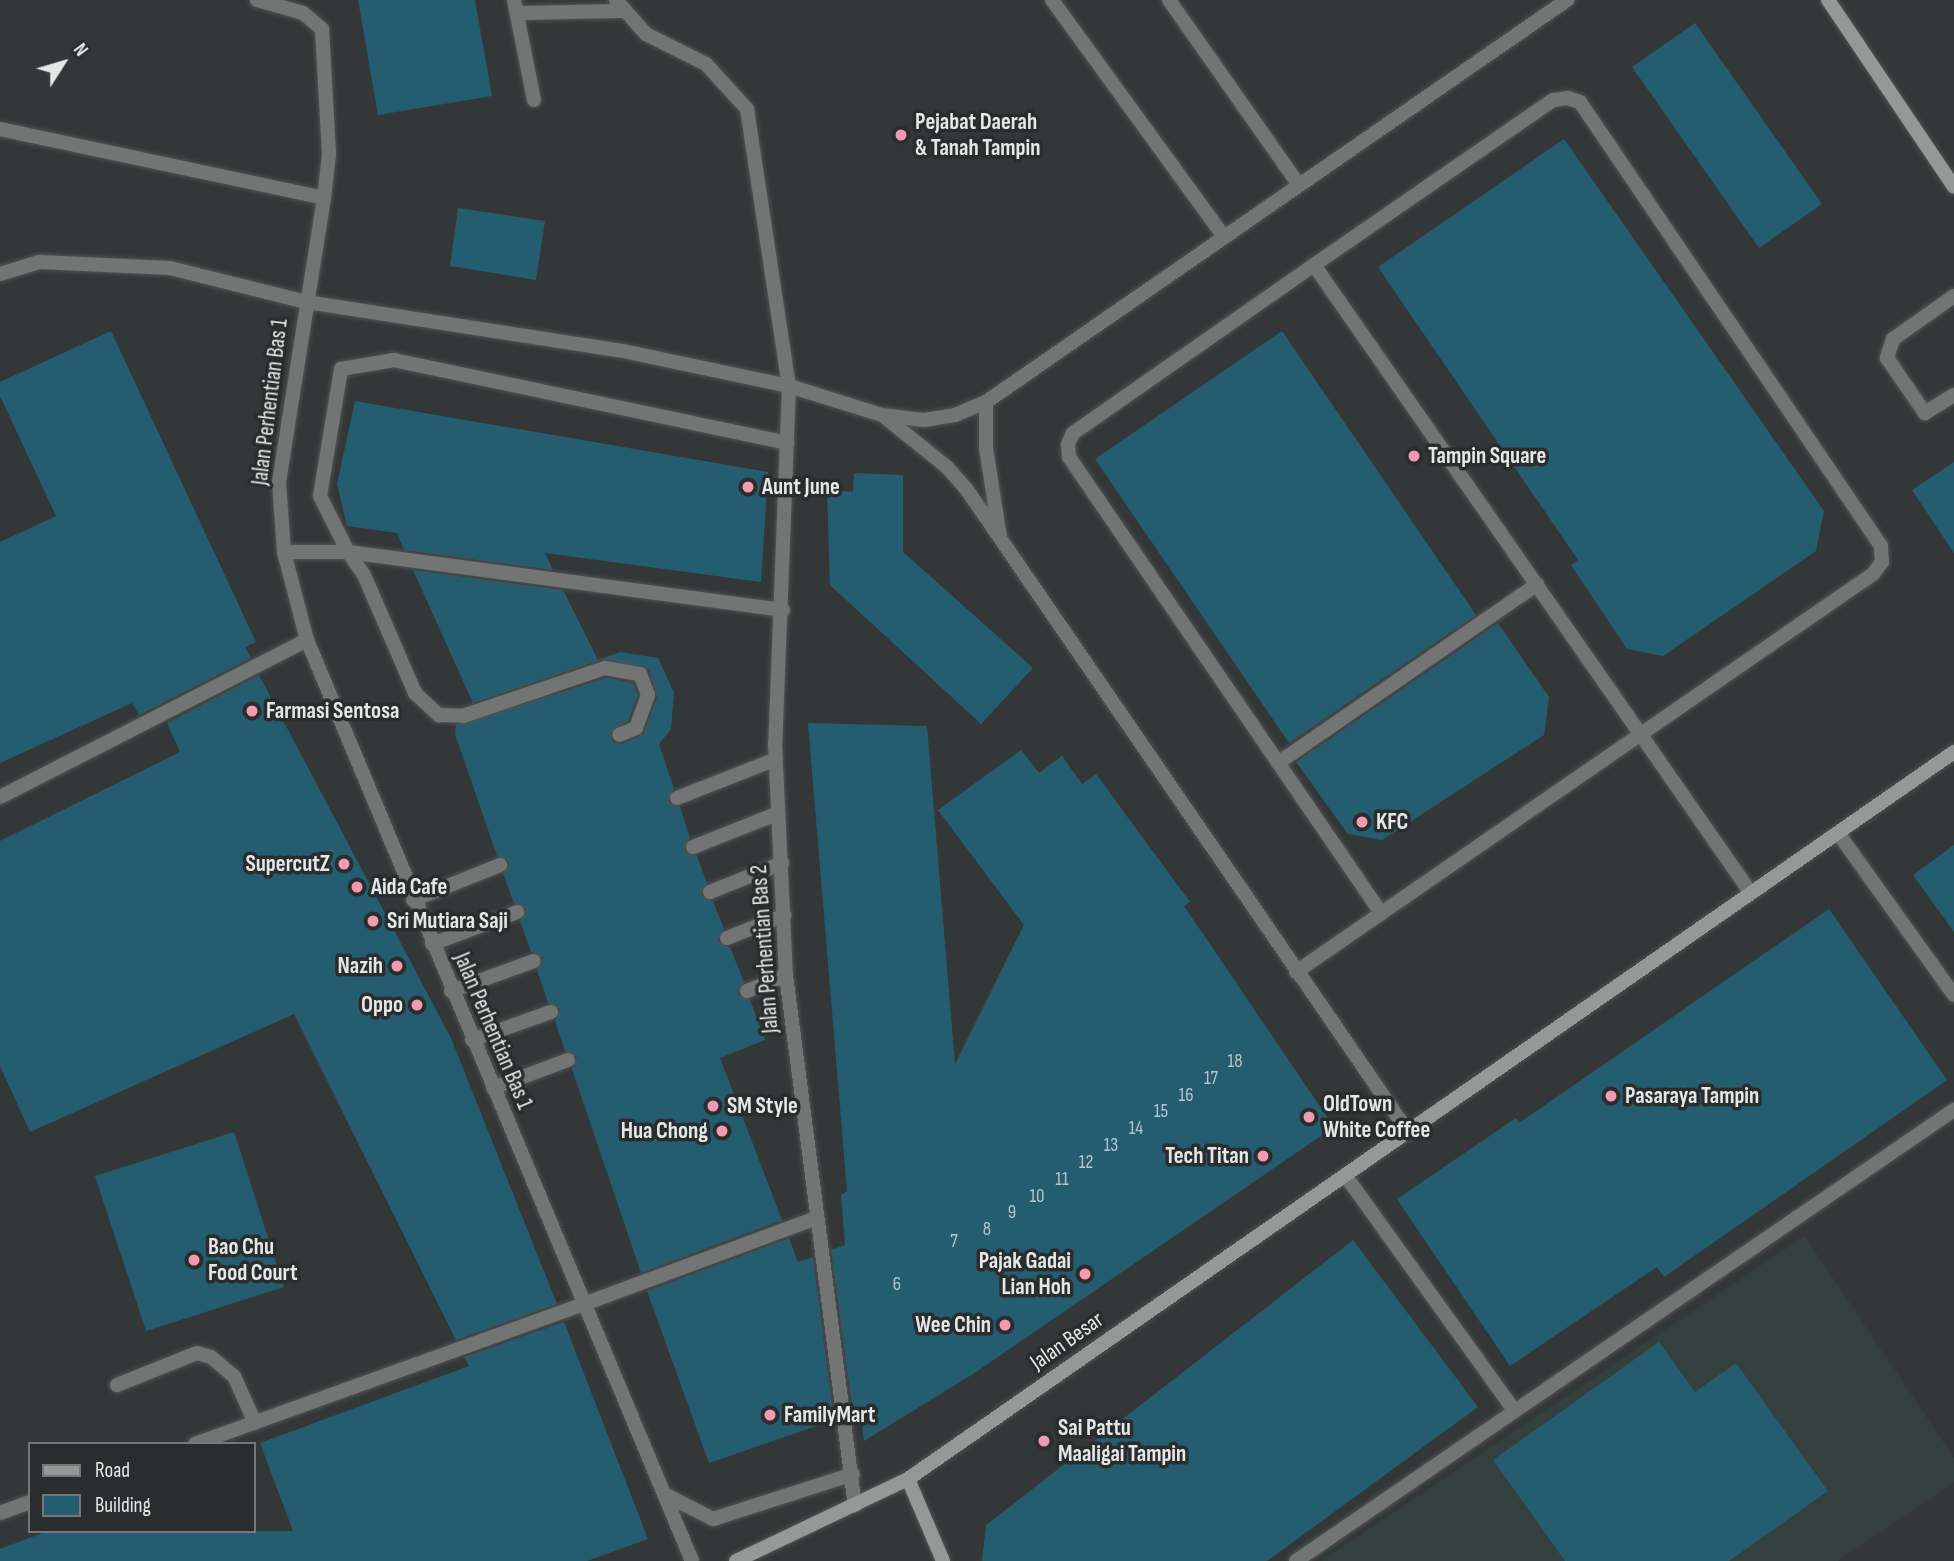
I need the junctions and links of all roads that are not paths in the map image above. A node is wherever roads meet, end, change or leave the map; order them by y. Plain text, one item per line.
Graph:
1 (257, 0) edge
2 (1052, 0) edge
3 (1169, 0) edge
4 (1567, 0) edge
5 (1828, 0) edge
6 (620, 5) edge
7 (515, 7) edge
8 (534, 100) dead end
9 (0, 129) edge
10 (1299, 186) junction
11 (1954, 187) edge
12 (324, 198) junction
13 (1224, 237) junction
14 (1314, 265) junction
15 (0, 274) edge
16 (1954, 296) edge
17 (306, 302) junction
18 (789, 386) junction
19 (1954, 395) edge
20 (986, 402) junction
21 (882, 415) junction
22 (787, 443) junction
23 (1002, 545) junction
24 (284, 552) junction
25 (348, 552) junction
26 (1537, 584) junction
27 (783, 610) junction
28 (307, 640) junction
29 (1642, 735) junction
30 (619, 736) dead end
31 (1954, 752) edge
32 (776, 759) junction
33 (1278, 763) junction
34 (0, 797) edge
35 (677, 799) dead end
36 (779, 813) junction
37 (1838, 833) junction
38 (693, 847) dead end
39 (782, 863) junction
40 (500, 865) dead end
41 (710, 892) dead end
42 (1751, 893) junction
43 (413, 900) junction
44 (517, 912) dead end
45 (1381, 913) junction
46 (785, 915) junction
47 (727, 938) dead end
48 (432, 944) junction
49 (534, 961) dead end
50 (1296, 972) junction
51 (786, 975) junction
52 (452, 991) junction
53 (747, 991) dead end
54 (1954, 995) edge
55 (551, 1012) dead end
56 (472, 1040) junction
57 (568, 1060) dead end
58 (493, 1088) junction
59 (1954, 1110) edge
60 (1408, 1132) junction
61 (1345, 1175) junction
62 (817, 1218) junction
63 (584, 1304) junction
64 (117, 1385) dead end
65 (1514, 1410) junction
66 (255, 1423) junction
67 (201, 1442) edge
68 (853, 1474) junction
69 (908, 1479) junction
70 (663, 1494) junction
71 (28, 1503) edge
72 (855, 1506) junction
73 (0, 1513) edge
74 (692, 1561) edge
75 (736, 1561) edge
76 (943, 1561) edge
77 (1296, 1561) edge

1 - 12 street, Jalan Perhentian Bas 1
2 - 13 street
3 - 10 street
4 - 10 street
5 - 11 street
6 - 7 street
6 - 18 street, Jalan Perhentian Bas 2
7 - 8 street
9 - 12 street
10 - 13 street
12 - 17 street, Jalan Perhentian Bas 1
13 - 20 street
14 - 26 street
14 - 29 street
14 - 33 street
15 - 17 street
16 - 19 street
17 - 18 street
17 - 24 street, Jalan Perhentian Bas 1
18 - 21 street
18 - 22 street, Jalan Perhentian Bas 2
20 - 21 street
20 - 23 street
21 - 23 street
22 - 25 street
22 - 27 street, Jalan Perhentian Bas 2
23 - 50 street
24 - 25 street
24 - 28 street, Jalan Perhentian Bas 1
25 - 27 street
25 - 30 street
26 - 29 street
26 - 33 street
27 - 32 street, Jalan Perhentian Bas 2
28 - 34 street
28 - 43 street, Jalan Perhentian Bas 1
29 - 42 street
29 - 45 street
31 - 37 street, Jalan Besar
32 - 35 street
32 - 36 street, Jalan Perhentian Bas 2
33 - 45 street
36 - 38 street
36 - 39 street, Jalan Perhentian Bas 2
37 - 42 street, Jalan Besar
37 - 54 street
39 - 41 street
39 - 46 street, Jalan Perhentian Bas 2
40 - 43 street
42 - 60 street, Jalan Besar
43 - 48 street, Jalan Perhentian Bas 1
44 - 48 street
45 - 50 street
46 - 47 street
46 - 51 street, Jalan Perhentian Bas 2
48 - 52 street, Jalan Perhentian Bas 1
49 - 52 street
50 - 60 street
51 - 53 street
51 - 62 street, Jalan Perhentian Bas 2
52 - 56 street, Jalan Perhentian Bas 1
55 - 56 street
56 - 58 street, Jalan Perhentian Bas 1
57 - 58 street
58 - 63 street, Jalan Perhentian Bas 1
59 - 65 street
60 - 61 street, Jalan Besar
61 - 65 street
61 - 69 street, Jalan Besar
62 - 63 street
62 - 68 street, Jalan Perhentian Bas 2
63 - 66 street
63 - 70 street, Jalan Perhentian Bas 1
64 - 66 street
65 - 77 street
66 - 67 street
68 - 70 street
68 - 72 street, Jalan Perhentian Bas 2
69 - 72 street, Jalan Besar
69 - 76 street
70 - 74 street, Jalan Perhentian Bas 1
71 - 73 street
72 - 75 street, Jalan Besar

